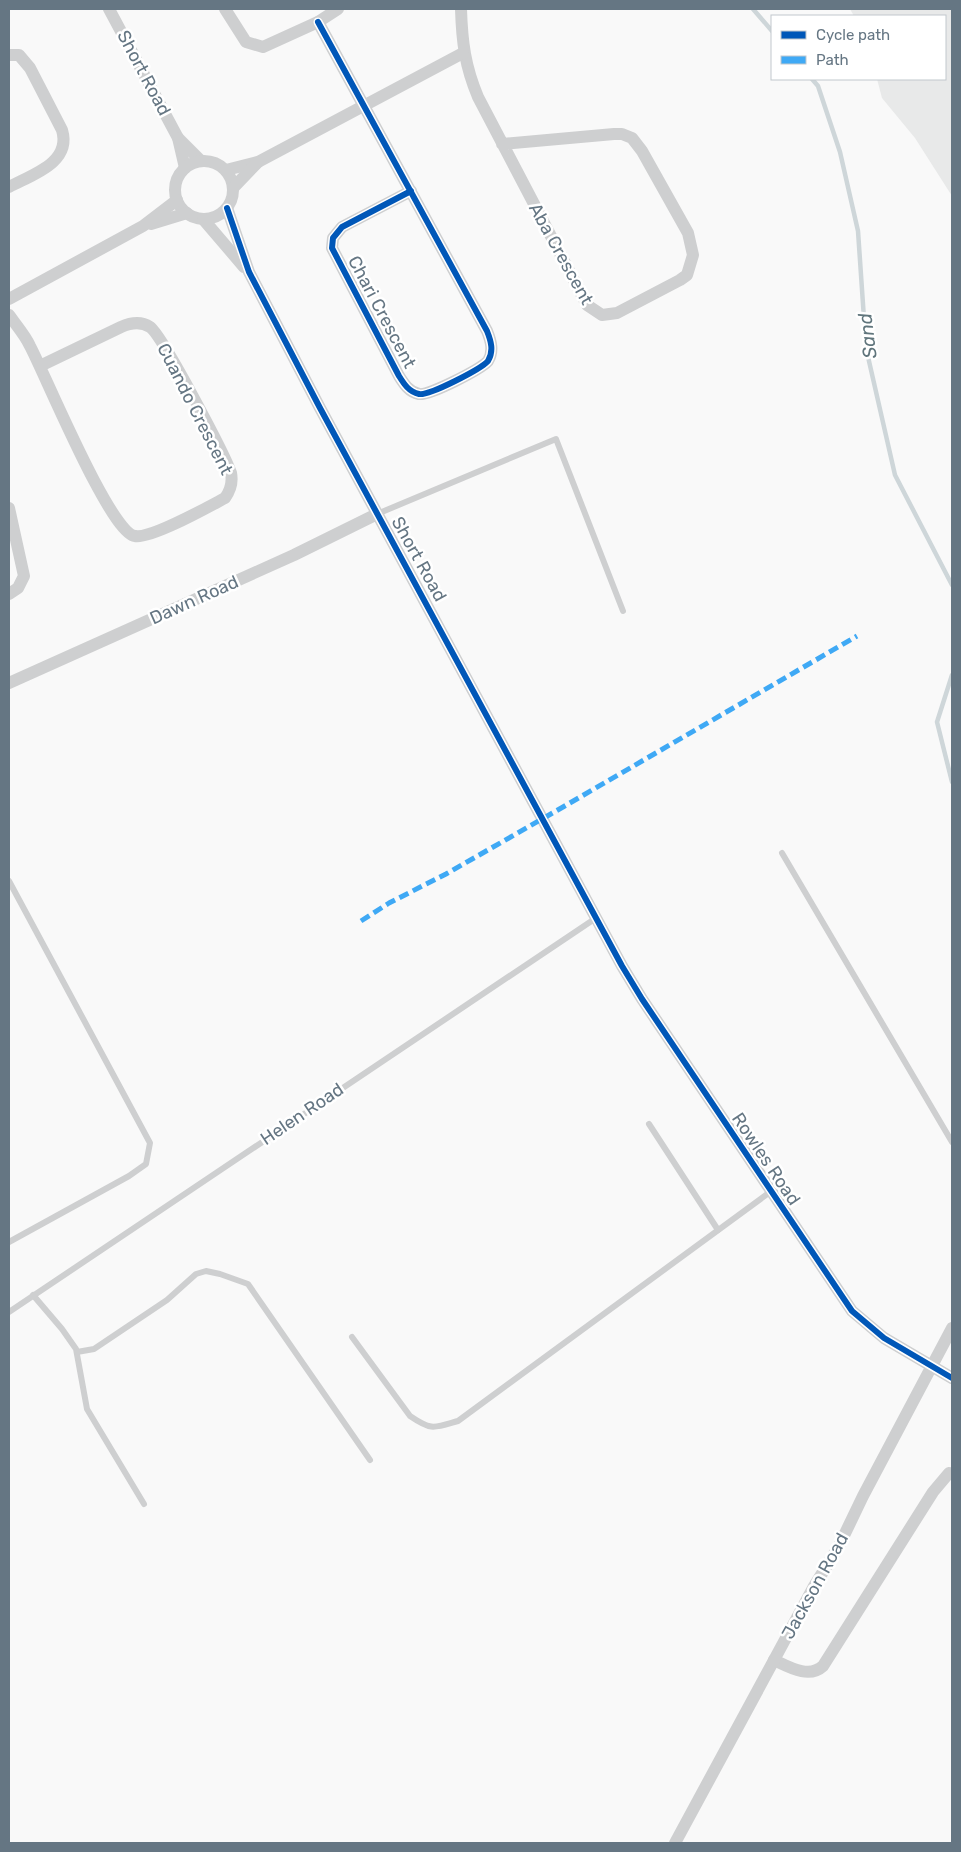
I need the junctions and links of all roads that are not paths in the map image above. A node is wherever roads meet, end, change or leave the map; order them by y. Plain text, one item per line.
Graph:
1 (109, 9) edge
2 (225, 9) edge
3 (338, 9) edge
4 (461, 9) edge
5 (318, 22) junction
6 (463, 53) junction
7 (9, 55) edge
8 (364, 106) junction
9 (178, 138) junction
10 (502, 144) junction
11 (201, 161) junction
12 (258, 162) junction
13 (185, 168) junction
14 (226, 170) junction
15 (9, 187) edge
16 (233, 188) junction
17 (410, 191) junction
18 (177, 200) junction
19 (227, 208) junction
20 (187, 213) junction
21 (203, 219) junction
22 (143, 226) junction
23 (250, 272) junction
24 (9, 299) edge
25 (9, 315) edge
26 (40, 366) junction
27 (9, 508) edge
28 (377, 514) junction
29 (9, 594) edge
30 (623, 611) dead end
31 (9, 683) edge
32 (782, 853) dead end
33 (9, 881) edge
34 (596, 918) junction
35 (649, 1124) dead end
36 (952, 1142) edge
37 (770, 1192) junction
38 (718, 1230) junction
39 (9, 1242) edge
40 (33, 1296) junction
41 (9, 1312) edge
42 (952, 1328) edge
43 (352, 1337) dead end
44 (77, 1352) junction
45 (931, 1366) junction
46 (952, 1378) edge
47 (370, 1460) dead end
48 (949, 1474) dead end
49 (144, 1504) dead end
50 (774, 1660) junction
51 (675, 1843) edge

1 - 9 street, Short Road
2 - 5 street
3 - 5 street
4 - 6 street, Aba Crescent
5 - 8 street, Chari Crescent
6 - 8 street
6 - 10 street, Aba Crescent
7 - 15 street
8 - 12 street
8 - 17 street, Chari Crescent
9 - 11 street, Short Road
9 - 13 street, Short Road
10 - 10 street, Aba Crescent
11 - 13 street
11 - 14 street
12 - 14 street
12 - 16 street
13 - 18 street
14 - 16 street
16 - 19 street
17 - 17 street, Chari Crescent
18 - 20 street
18 - 22 street
19 - 21 street
19 - 23 street, Short Road
20 - 21 street
20 - 22 street
21 - 23 street, Short Road
22 - 24 street
23 - 28 street, Short Road
25 - 26 street, Cuando Crescent
26 - 26 street, Cuando Crescent
27 - 29 street
28 - 30 lane
28 - 31 street, Dawn Road
28 - 34 street, Short Road
32 - 36 lane
33 - 39 lane
34 - 37 street, Rowles Road
34 - 40 lane, Helen Road
35 - 38 lane
37 - 38 lane
37 - 45 street, Rowles Road
38 - 43 lane
40 - 41 lane, Helen Road
40 - 44 lane
42 - 45 street, Jackson Road
44 - 47 lane
44 - 49 lane
45 - 46 street, Rowles Road
45 - 50 street, Jackson Road
48 - 50 street
50 - 51 street, Jackson Road

